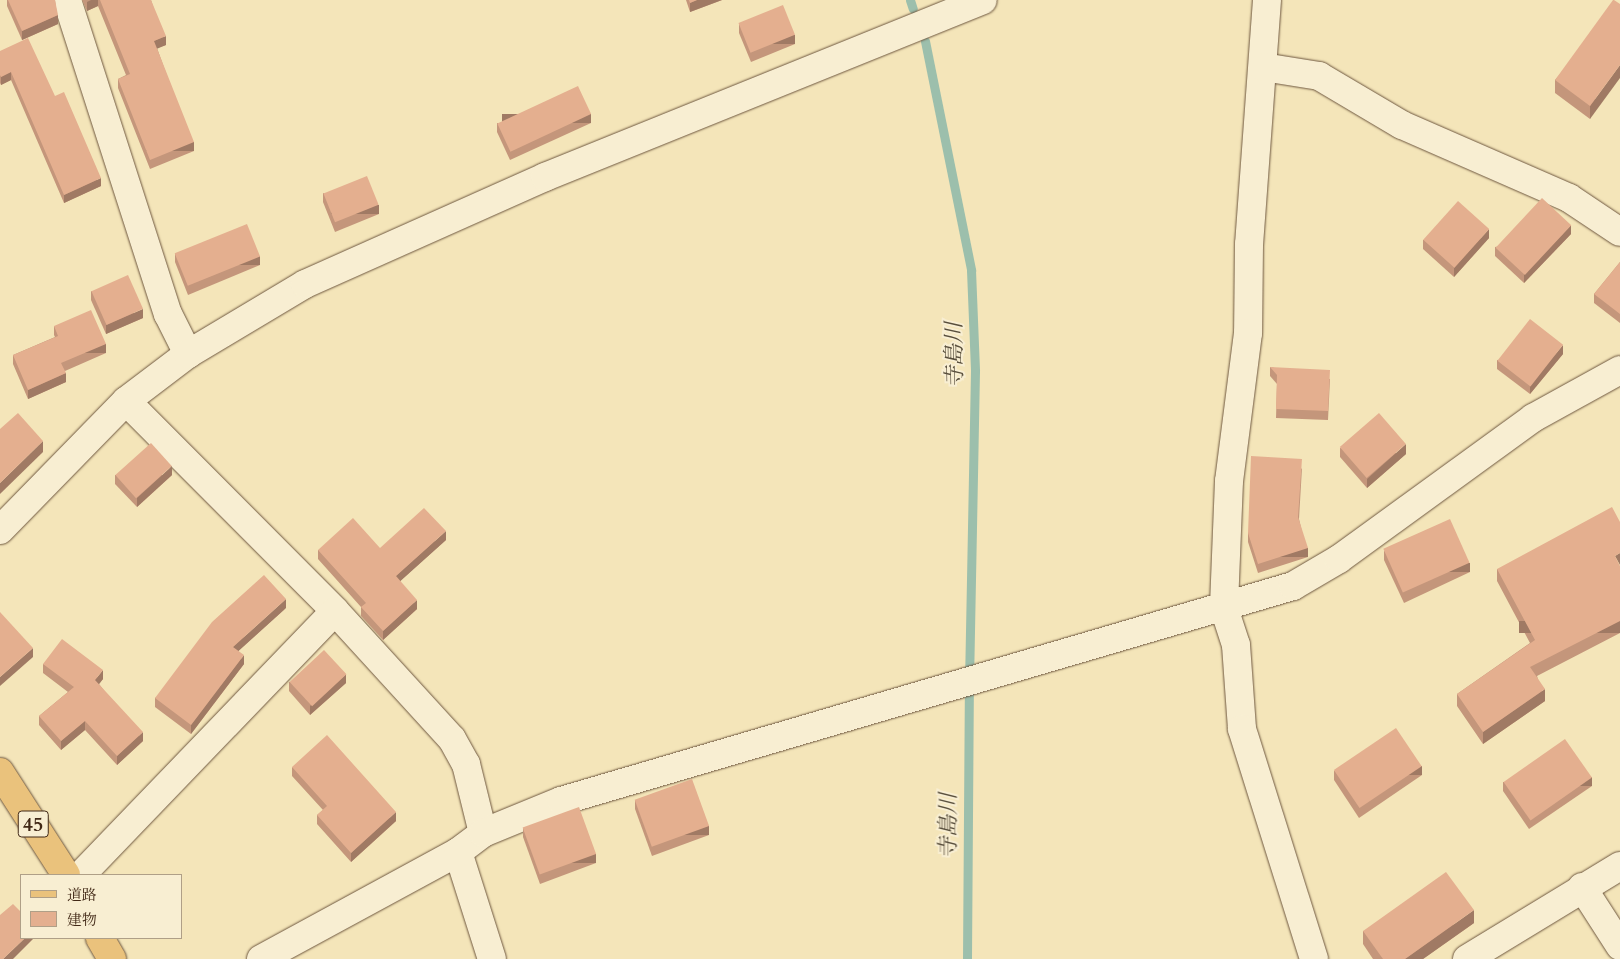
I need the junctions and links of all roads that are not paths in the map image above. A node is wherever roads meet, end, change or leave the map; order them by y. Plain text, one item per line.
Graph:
1 (67, 0) edge
2 (984, 0) edge
3 (1267, 0) edge
4 (929, 11) edge
5 (1263, 67) junction
6 (1620, 232) edge
7 (188, 354) junction
8 (1620, 370) edge
9 (126, 401) junction
10 (0, 530) edge
11 (1224, 608) junction
12 (335, 611) junction
13 (0, 772) edge
14 (483, 833) junction
15 (458, 852) junction
16 (1620, 866) edge
17 (65, 874) edge
18 (82, 874) edge
19 (1582, 887) junction
20 (101, 939) edge
21 (1620, 946) edge
22 (112, 959) edge
23 (261, 959) edge
24 (492, 959) edge
25 (1314, 959) edge
26 (1467, 959) edge

1 - 7 street
2 - 4 street
3 - 5 street
4 - 7 street
5 - 6 street
5 - 11 street
7 - 9 street
8 - 11 street
9 - 10 street
9 - 12 street
11 - 14 street
11 - 25 street
12 - 14 street
12 - 18 street
13 - 17 main road, 45
14 - 15 street
15 - 23 street
15 - 24 street
16 - 19 street
19 - 21 street
19 - 26 street
20 - 22 main road

